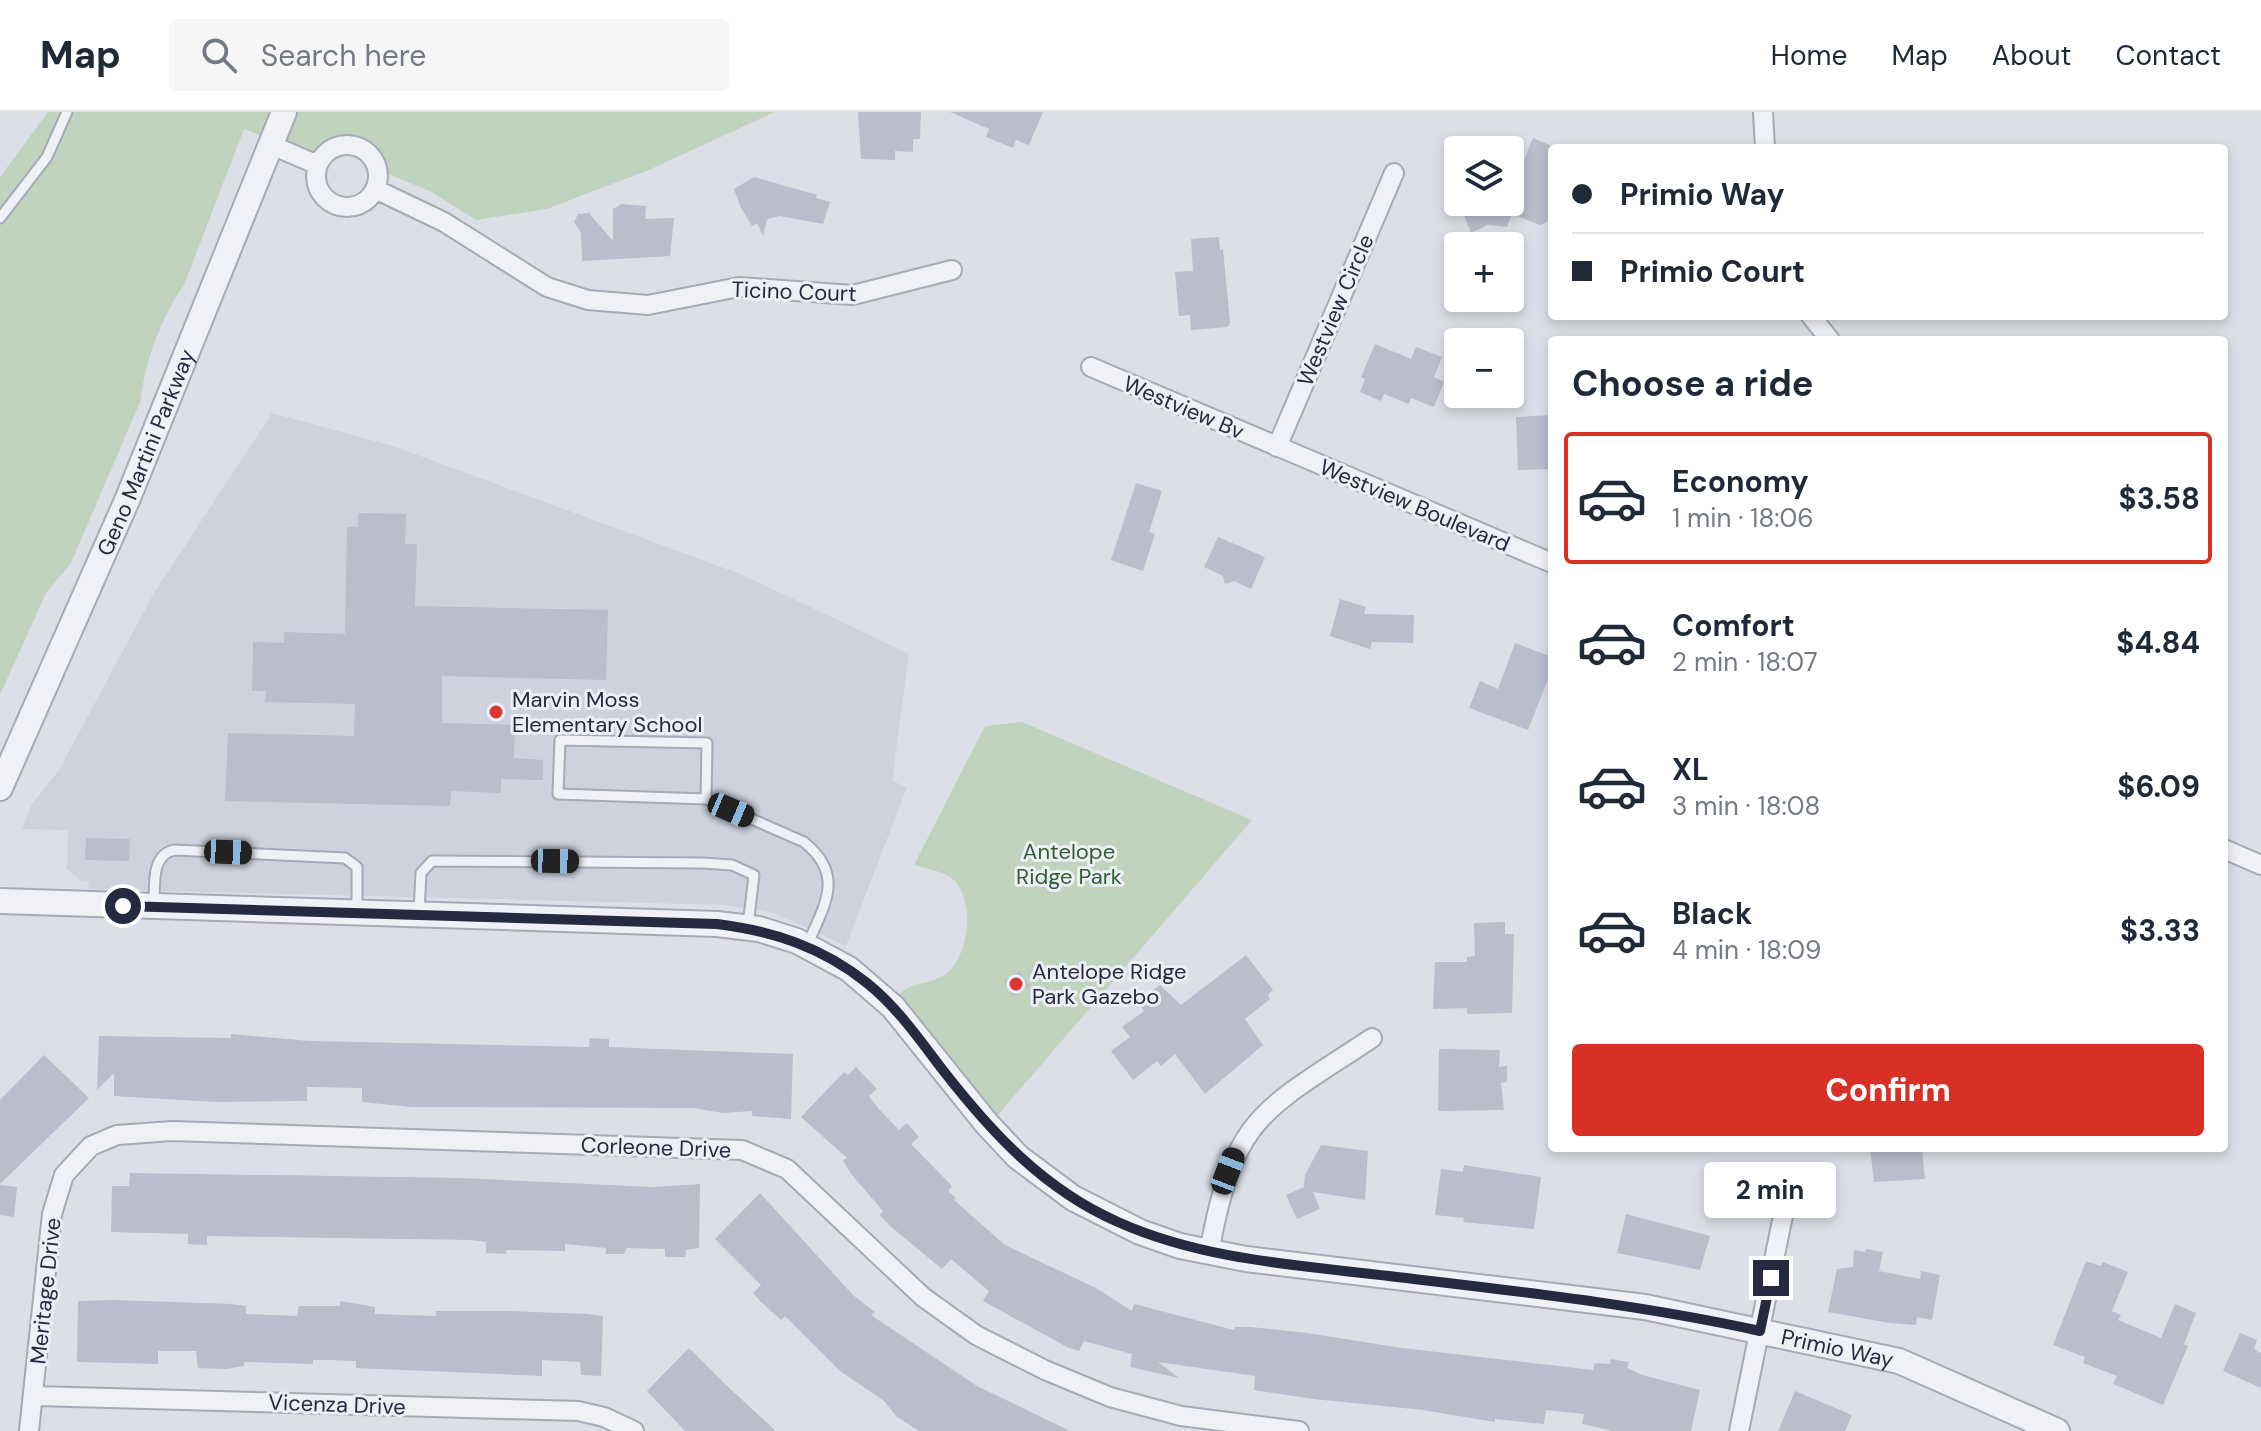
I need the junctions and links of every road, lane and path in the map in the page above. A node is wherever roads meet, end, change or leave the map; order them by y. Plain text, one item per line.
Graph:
1 (67, 112) edge
2 (284, 112) edge
3 (1763, 112) edge
4 (1765, 144) edge
5 (271, 145) junction
6 (318, 165) junction
7 (1394, 173) dead end
8 (375, 189) junction
9 (0, 218) edge
10 (952, 270) dead end
11 (1814, 320) edge
12 (1827, 336) edge
13 (1091, 367) dead end
14 (1277, 447) junction
15 (1548, 561) edge
16 (0, 788) edge
17 (706, 799) junction
18 (2228, 851) edge
19 (2261, 865) edge
20 (0, 901) edge
21 (154, 907) junction
22 (357, 914) junction
23 (419, 916) junction
24 (747, 928) junction
25 (807, 946) junction
26 (1372, 1038) dead end
27 (79, 1157) joint
28 (1786, 1201) dead end
29 (1209, 1253) junction
30 (1760, 1331) junction
31 (35, 1396) junction
32 (29, 1431) edge
33 (634, 1431) edge
34 (1299, 1431) edge
35 (1739, 1431) edge
36 (2057, 1431) edge

1 - 9 lane
2 - 5 street, Geno Martini Parkway
3 - 4 street
5 - 6 street
5 - 16 street, Geno Martini Parkway
6 - 8 street
6 - 8 street
7 - 14 street, Westview Circle
8 - 10 street, Ticino Court
11 - 12 street
13 - 14 street, Westview Bv
14 - 15 street, Westview Boulevard
17 - 17 lane
17 - 25 lane
18 - 19 street
20 - 21 street, Primio Way
21 - 22 street, Primio Way
21 - 22 lane
22 - 23 street, Primio Way
23 - 24 street, Primio Way
23 - 24 lane
24 - 25 street, Primio Way
25 - 29 street, Primio Way
26 - 29 street
27 - 31 street, Meritage Drive
27 - 34 street, Corleone Drive
28 - 30 street
29 - 30 street, Primio Way
30 - 35 street
30 - 36 street, Primio Way
31 - 32 street, Meritage Drive
31 - 33 street, Vicenza Drive

